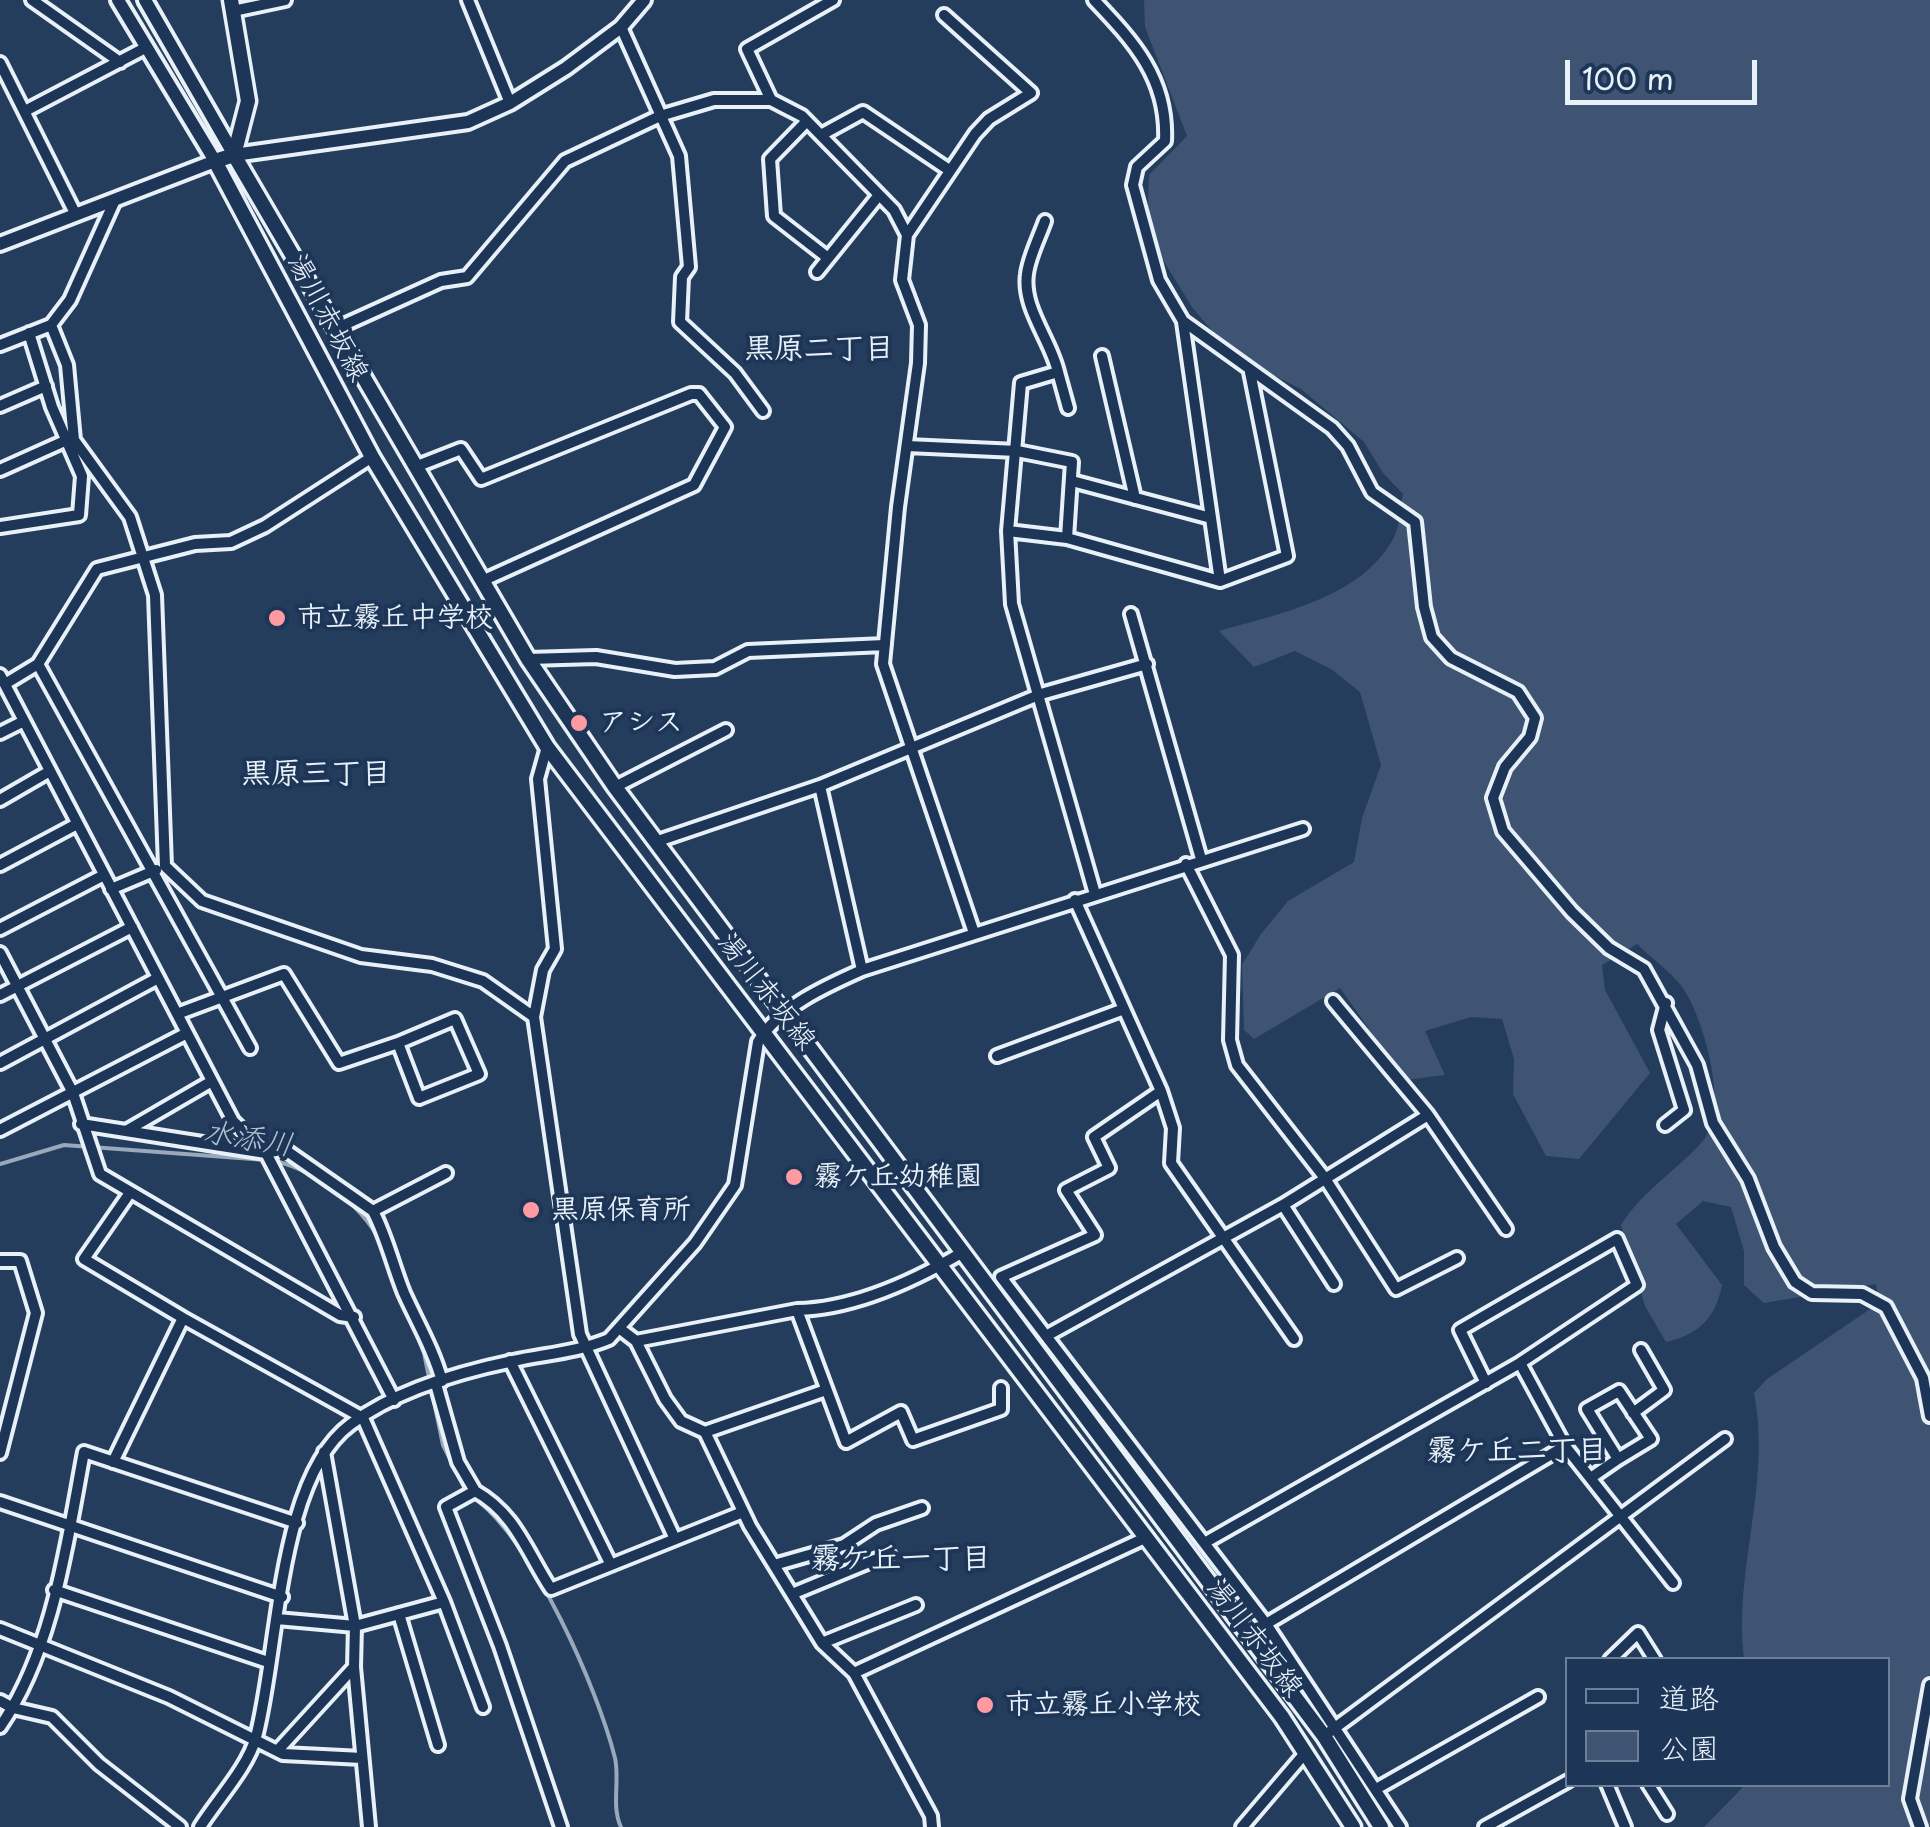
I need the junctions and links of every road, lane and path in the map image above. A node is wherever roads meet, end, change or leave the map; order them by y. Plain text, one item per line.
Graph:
1 (32, 0) edge
2 (118, 0) edge
3 (145, 0) edge
4 (285, 0) edge
5 (468, 0) edge
6 (644, 0) edge
7 (833, 0) edge
8 (1094, 0) edge
9 (232, 6) edge
10 (944, 15) dead end
11 (621, 27) junction
12 (147, 47) junction
13 (120, 62) junction
14 (0, 63) edge
15 (771, 100) junction
16 (510, 103) junction
17 (25, 111) junction
18 (660, 116) junction
19 (807, 121) junction
20 (821, 135) junction
21 (234, 156) junction
22 (216, 161) junction
23 (948, 170) junction
24 (880, 195) junction
25 (115, 200) junction
26 (75, 213) junction
27 (1045, 221) dead end
28 (907, 235) junction
29 (0, 244) edge
30 (828, 258) junction
31 (817, 272) dead end
32 (1183, 321) junction
33 (50, 325) junction
34 (335, 329) junction
35 (29, 332) junction
36 (0, 346) edge
37 (1102, 356) dead end
38 (1058, 372) junction
39 (1250, 372) junction
40 (46, 386) junction
41 (0, 406) edge
42 (1068, 408) dead end
43 (763, 410) dead end
44 (66, 440) junction
45 (908, 446) junction
46 (1017, 451) junction
47 (372, 458) junction
48 (415, 467) junction
49 (0, 470) edge
50 (1072, 481) junction
51 (1135, 498) junction
52 (1211, 518) junction
53 (0, 527) edge
54 (1008, 531) junction
55 (1067, 538) junction
56 (144, 556) junction
57 (482, 581) junction
58 (1220, 581) junction
59 (1131, 614) dead end
60 (885, 645) junction
61 (528, 659) junction
62 (38, 664) junction
63 (1147, 664) junction
64 (3, 680) edge
65 (1041, 694) junction
66 (24, 720) junction
67 (726, 730) dead end
68 (0, 733) edge
69 (912, 746) junction
70 (547, 747) junction
71 (50, 771) junction
72 (820, 786) junction
73 (615, 787) junction
74 (0, 800) edge
75 (77, 824) junction
76 (1303, 829) dead end
77 (655, 842) junction
78 (1201, 858) junction
79 (1186, 864) junction
80 (0, 865) edge
81 (165, 866) junction
82 (152, 872) junction
83 (104, 875) junction
84 (111, 889) junction
85 (1095, 894) junction
86 (1075, 900) junction
87 (132, 926) junction
88 (0, 929) edge
89 (974, 933) junction
90 (0, 953) edge
91 (862, 970) junction
92 (158, 978) junction
93 (18, 986) junction
94 (0, 995) edge
95 (220, 997) junction
96 (1333, 1001) dead end
97 (1666, 1002) junction
98 (1124, 1009) junction
99 (177, 1014) junction
100 (784, 1016) junction
101 (534, 1017) junction
102 (766, 1030) junction
103 (187, 1034) junction
104 (46, 1040) junction
105 (398, 1043) junction
106 (250, 1048) dead end
107 (997, 1056) dead end
108 (0, 1064) edge
109 (212, 1081) junction
110 (1161, 1091) junction
111 (73, 1093) junction
112 (1428, 1115) junction
113 (81, 1124) junction
114 (1664, 1125) dead end
115 (0, 1130) edge
116 (125, 1131) junction
117 (266, 1152) junction
118 (446, 1173) dead end
119 (1324, 1177) junction
120 (129, 1194) junction
121 (1283, 1206) junction
122 (374, 1211) junction
123 (1506, 1229) dead end
124 (1223, 1238) junction
125 (963, 1252) junction
126 (1457, 1258) dead end
127 (0, 1261) edge
128 (941, 1265) junction
129 (1334, 1284) dead end
130 (797, 1310) junction
131 (354, 1317) junction
132 (183, 1318) junction
133 (620, 1328) junction
134 (1046, 1336) junction
135 (1294, 1339) dead end
136 (636, 1342) junction
137 (590, 1347) junction
138 (1641, 1350) dead end
139 (510, 1362) junction
140 (1520, 1363) junction
141 (439, 1382) junction
142 (1486, 1382) junction
143 (1002, 1388) dead end
144 (826, 1390) junction
145 (394, 1400) junction
146 (1633, 1412) junction
147 (1930, 1416) edge
148 (363, 1418) junction
149 (705, 1432) junction
150 (1725, 1439) dead end
151 (1565, 1446) junction
152 (324, 1451) junction
153 (0, 1454) edge
154 (1618, 1459) junction
155 (112, 1462) junction
156 (1592, 1477) junction
157 (475, 1491) junction
158 (0, 1502) edge
159 (922, 1508) dead end
160 (743, 1512) junction
161 (1623, 1518) junction
162 (297, 1523) junction
163 (70, 1526) junction
164 (1147, 1537) junction
165 (675, 1539) junction
166 (1206, 1542) junction
167 (889, 1554) dead end
168 (611, 1565) junction
169 (774, 1565) junction
170 (1672, 1583) dead end
171 (54, 1590) junction
172 (792, 1594) junction
173 (282, 1596) junction
174 (444, 1602) junction
175 (916, 1605) dead end
176 (399, 1614) junction
177 (277, 1620) junction
178 (1266, 1624) junction
179 (354, 1626) junction
180 (0, 1630) edge
181 (822, 1643) junction
182 (37, 1648) junction
183 (1613, 1657) edge
184 (1653, 1657) edge
185 (268, 1662) junction
186 (354, 1668) junction
187 (854, 1673) junction
188 (1930, 1685) edge
189 (1538, 1697) dead end
190 (0, 1700) edge
191 (13, 1708) junction
192 (482, 1708) dead end
193 (1337, 1726) junction
194 (0, 1728) edge
195 (1324, 1736) junction
196 (256, 1740) junction
197 (438, 1744) dead end
198 (278, 1750) junction
199 (1306, 1752) junction
200 (362, 1758) junction
201 (1565, 1782) edge
202 (1608, 1787) edge
203 (1650, 1787) edge
204 (1376, 1789) junction
205 (1668, 1814) dead end
206 (180, 1827) edge
207 (200, 1827) edge
208 (368, 1827) edge
209 (560, 1827) edge
210 (932, 1827) edge
211 (1242, 1827) edge
212 (1353, 1827) edge
213 (1381, 1827) edge
214 (1400, 1827) edge
215 (1485, 1827) edge
216 (1625, 1827) edge
217 (1920, 1827) edge

1 - 13 street
2 - 12 street
3 - 21 street
4 - 9 street
5 - 16 street
6 - 11 street
7 - 15 street
8 - 32 street
9 - 21 main road
10 - 23 street
11 - 16 street
11 - 18 street
12 - 13 street
12 - 22 street
13 - 17 street
14 - 17 street
15 - 18 street
15 - 19 street
16 - 21 street
17 - 26 street
18 - 34 street
18 - 43 street
19 - 20 street
19 - 30 street
20 - 23 street
20 - 24 street
21 - 22 main road
21 - 34 main road, 湯川赤坂線
22 - 25 street
22 - 47 main road, 湯川赤坂線
23 - 28 street
24 - 28 street
24 - 30 street
25 - 26 street
25 - 33 street
26 - 29 street
27 - 38 street
28 - 45 street
30 - 31 street
32 - 39 street
32 - 52 street
33 - 35 street
33 - 56 street
34 - 48 main road, 湯川赤坂線
35 - 36 street
35 - 40 street
37 - 51 street
38 - 42 street
38 - 46 street
39 - 58 street
39 - 97 street
40 - 41 street
40 - 44 street
44 - 49 street
44 - 53 street
45 - 46 street
45 - 60 street
46 - 50 street
46 - 54 street
47 - 56 street
47 - 70 main road, 湯川赤坂線
48 - 57 main road, 湯川赤坂線
48 - 57 street
50 - 51 street
50 - 55 street
51 - 52 street
52 - 58 street
54 - 55 street
54 - 65 street
55 - 58 street
56 - 62 street
56 - 81 street
57 - 61 main road, 湯川赤坂線
59 - 63 street
60 - 61 street
60 - 69 street
61 - 73 main road, 湯川赤坂線
62 - 64 street
62 - 82 street
63 - 65 street
63 - 78 street
64 - 66 street
65 - 69 street
65 - 85 street
66 - 68 street
66 - 71 street
67 - 73 street
69 - 72 street
69 - 89 street
70 - 101 street
70 - 102 main road, 湯川赤坂線
71 - 74 street
71 - 75 street
72 - 77 street
72 - 91 street
73 - 77 main road, 湯川赤坂線
75 - 80 street
75 - 83 street
76 - 78 street
77 - 100 main road, 湯川赤坂線
78 - 79 street
79 - 85 street
79 - 119 street
81 - 82 street
81 - 101 street
82 - 84 street
82 - 95 street
83 - 84 street
83 - 88 street
84 - 87 street
85 - 86 street
86 - 89 street
86 - 98 street
87 - 92 street
87 - 93 street
89 - 91 street
90 - 93 street
91 - 100 street
92 - 99 street
92 - 104 street
93 - 94 street
93 - 104 street
95 - 99 street
95 - 105 street
95 - 106 street
96 - 112 street
97 - 114 street
97 - 147 street
98 - 107 street
98 - 110 street
99 - 103 street
100 - 102 street
100 - 125 main road, 湯川赤坂線
101 - 137 street
102 - 128 main road, 湯川赤坂線
102 - 133 street
103 - 109 street
103 - 111 street
104 - 108 street
104 - 111 street
105 - 105 street
109 - 116 street
109 - 117 street
110 - 124 street
110 - 134 street
111 - 113 street
111 - 115 street
112 - 119 street
112 - 123 street
113 - 116 street
113 - 120 street
116 - 117 street
117 - 122 street
117 - 131 street
118 - 122 street
119 - 121 street
119 - 126 street
120 - 131 street
120 - 132 street
121 - 124 street
121 - 129 street
122 - 141 street
124 - 134 street
124 - 135 street
125 - 128 street
125 - 195 main road, 湯川赤坂線
127 - 153 street
128 - 130 street
128 - 164 main road, 湯川赤坂線
130 - 136 street
130 - 144 street
131 - 145 street
132 - 148 street
132 - 155 street
133 - 136 street
133 - 137 street
134 - 166 street
136 - 149 street
137 - 139 street
137 - 165 street
138 - 146 street
139 - 141 street
139 - 168 street
140 - 142 street
140 - 142 street
140 - 151 street
141 - 145 street
141 - 157 street
142 - 166 street
143 - 144 street
144 - 149 street
145 - 148 street
146 - 154 street
146 - 154 street
148 - 152 street
148 - 174 street
149 - 160 street
150 - 161 street
151 - 156 street
151 - 178 street
152 - 162 street
152 - 179 street
154 - 156 street
155 - 162 street
155 - 163 street
156 - 161 street
157 - 168 street
157 - 209 street
158 - 163 street
159 - 169 street
160 - 165 street
160 - 169 street
161 - 170 street
161 - 193 street
162 - 173 street
163 - 171 street
163 - 173 street
164 - 187 street
164 - 199 main road, 湯川赤坂線
165 - 168 street
166 - 178 street
167 - 172 street
169 - 172 street
171 - 182 street
171 - 185 street
172 - 181 street
173 - 177 street
174 - 176 street
174 - 192 street
175 - 181 street
176 - 179 street
176 - 197 street
177 - 179 street
177 - 185 street
178 - 193 street
179 - 186 street
180 - 182 street
181 - 187 street
182 - 191 street
182 - 196 street
183 - 184 street
185 - 196 street
186 - 198 street
186 - 200 street
187 - 210 street
188 - 217 street
189 - 204 street
190 - 191 street
191 - 194 street
191 - 206 street
193 - 195 street
193 - 204 street
195 - 213 main road, 湯川赤坂線
196 - 198 street
196 - 207 street
198 - 200 street
199 - 211 street
199 - 212 main road, 湯川赤坂線
200 - 208 street
201 - 215 street
202 - 216 street
203 - 205 street
204 - 214 street

